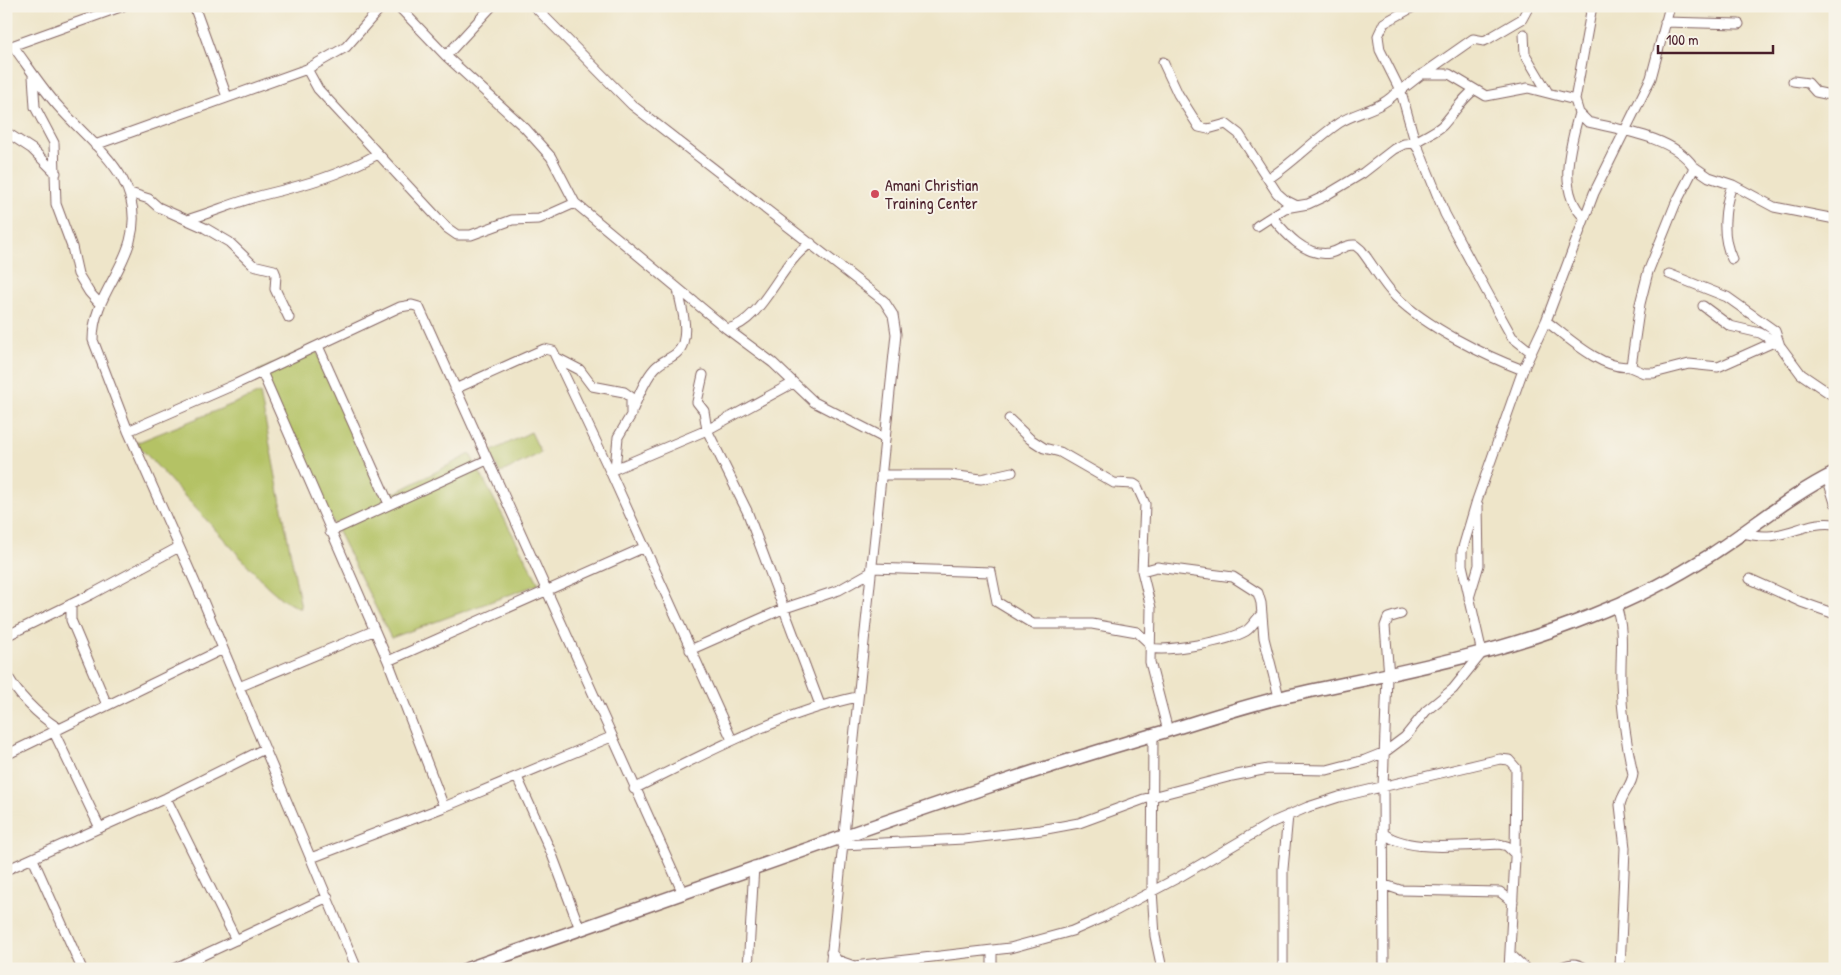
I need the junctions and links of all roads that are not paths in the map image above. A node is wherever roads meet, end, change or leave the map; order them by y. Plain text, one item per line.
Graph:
1 (123, 6) edge
2 (194, 6) edge
3 (382, 6) edge
4 (398, 6) edge
5 (492, 6) edge
6 (534, 6) edge
7 (1415, 6) edge
8 (1529, 6) edge
9 (1592, 6) edge
10 (1670, 6) edge
11 (1665, 22) junction
12 (1739, 24) dead end
13 (1524, 34) dead end
14 (9, 47) edge
15 (446, 56) junction
16 (1162, 62) dead end
17 (307, 69) junction
18 (1422, 74) junction
19 (33, 76) junction
20 (1793, 81) dead end
21 (1400, 90) junction
22 (1474, 90) junction
23 (1547, 91) junction
24 (1835, 96) edge
25 (227, 97) junction
26 (1575, 100) junction
27 (1579, 112) junction
28 (6, 132) edge
29 (1625, 132) junction
30 (1416, 144) junction
31 (95, 145) junction
32 (378, 154) junction
33 (1693, 166) junction
34 (56, 173) junction
35 (1268, 179) junction
36 (1732, 185) junction
37 (130, 193) junction
38 (575, 203) junction
39 (1298, 206) junction
40 (1272, 217) junction
41 (1584, 217) junction
42 (190, 219) junction
43 (1835, 219) edge
44 (1257, 226) dead end
45 (811, 243) junction
46 (1732, 259) dead end
47 (1669, 274) dead end
48 (678, 289) junction
49 (100, 303) junction
50 (1703, 306) dead end
51 (289, 318) dead end
52 (1546, 321) junction
53 (727, 329) junction
54 (1777, 344) junction
55 (318, 346) junction
56 (1531, 352) junction
57 (556, 358) junction
58 (1630, 367) junction
59 (1523, 370) junction
60 (262, 372) junction
61 (703, 375) dead end
62 (793, 383) junction
63 (455, 389) junction
64 (1835, 397) edge
65 (632, 410) junction
66 (1009, 419) dead end
67 (707, 430) junction
68 (128, 431) junction
69 (884, 438) junction
70 (487, 460) junction
71 (612, 470) junction
72 (1012, 472) dead end
73 (881, 475) junction
74 (1831, 475) edge
75 (1477, 500) junction
76 (1835, 503) edge
77 (389, 504) junction
78 (1835, 524) edge
79 (330, 532) junction
80 (1742, 532) junction
81 (179, 547) junction
82 (645, 547) junction
83 (871, 570) junction
84 (1142, 571) junction
85 (1750, 579) dead end
86 (546, 592) junction
87 (1468, 598) junction
88 (71, 604) junction
89 (1616, 606) junction
90 (785, 608) junction
91 (1262, 614) junction
92 (1401, 614) dead end
93 (1835, 614) edge
94 (373, 632) junction
95 (6, 636) edge
96 (1150, 646) junction
97 (223, 649) junction
98 (690, 650) junction
99 (1482, 653) junction
100 (388, 661) junction
101 (6, 672) edge
102 (1388, 676) junction
103 (238, 687) junction
104 (857, 697) junction
105 (1279, 697) junction
106 (107, 705) junction
107 (820, 705) junction
108 (56, 729) junction
109 (1168, 731) junction
110 (1153, 735) junction
111 (611, 737) junction
112 (732, 740) junction
113 (264, 749) junction
114 (1385, 752) junction
115 (6, 755) edge
116 (517, 777) junction
117 (1383, 787) junction
118 (634, 789) junction
119 (1154, 797) junction
120 (166, 798) junction
121 (444, 807) junction
122 (1288, 815) junction
123 (100, 828) junction
124 (1384, 834) junction
125 (842, 841) junction
126 (1515, 854) junction
127 (311, 858) junction
128 (33, 859) junction
129 (754, 866) junction
130 (6, 870) edge
131 (1385, 884) junction
132 (1152, 890) junction
133 (682, 891) junction
134 (328, 897) junction
135 (1513, 902) junction
136 (580, 928) junction
137 (236, 940) junction
138 (992, 951) junction
139 (831, 952) junction
140 (1510, 954) junction
141 (82, 969) edge
142 (173, 969) edge
143 (357, 969) edge
144 (467, 969) edge
145 (748, 969) edge
146 (830, 969) edge
147 (992, 969) edge
148 (1162, 969) edge
149 (1283, 969) edge
150 (1384, 969) edge
151 (1509, 969) edge
152 (1526, 969) edge
153 (1557, 969) edge
154 (1586, 969) edge
155 (1620, 969) edge

1 - 14 street
2 - 25 street
3 - 17 street
4 - 15 street
5 - 15 street
6 - 45 street
7 - 21 street
8 - 18 street
9 - 26 street
10 - 11 street
11 - 12 street
11 - 29 street
13 - 23 street
14 - 19 street
15 - 38 street
16 - 35 street
17 - 25 street
17 - 32 street
18 - 21 street
18 - 22 street
19 - 31 street
19 - 34 street
20 - 24 street
21 - 30 street
21 - 35 street
22 - 23 street
22 - 30 street
23 - 26 street
25 - 31 street
26 - 27 street
27 - 29 street
27 - 41 street
28 - 34 street
29 - 33 street
29 - 41 street
30 - 39 street
30 - 56 street
31 - 37 street
32 - 38 street
32 - 42 street
33 - 36 street
33 - 58 street
34 - 49 street
35 - 39 street
36 - 43 street
36 - 46 street
37 - 42 street
37 - 49 street
38 - 48 street
39 - 40 street
40 - 44 street
40 - 59 street
41 - 52 street
42 - 51 street
45 - 53 street
45 - 69 street
47 - 54 street
48 - 53 street
48 - 65 street
49 - 68 street
50 - 54 street
52 - 56 street
52 - 58 street
53 - 62 street
54 - 58 street
54 - 64 street
55 - 60 street
55 - 63 street
55 - 77 street
56 - 59 street
57 - 63 street
57 - 65 street
57 - 71 street
59 - 75 street
60 - 68 street
60 - 79 street
61 - 67 street
62 - 67 street
62 - 69 street
63 - 70 street
65 - 71 street
66 - 84 street
67 - 71 street
67 - 90 street
68 - 81 street
69 - 73 street
70 - 77 street
70 - 86 street
71 - 82 street
72 - 73 street
73 - 83 street
74 - 76 street
74 - 80 street
75 - 87 street
75 - 87 street
77 - 79 street
78 - 80 street
79 - 94 street
80 - 89 street
81 - 88 street
81 - 97 street
82 - 86 street
82 - 98 street
83 - 90 street
83 - 96 street
83 - 104 street
84 - 91 street
84 - 96 street
85 - 93 street
86 - 100 street
86 - 111 street
87 - 99 street
88 - 95 street
88 - 106 street
89 - 99 street
89 - 155 street
90 - 98 street
90 - 107 street
91 - 96 street
91 - 105 street
92 - 102 street
94 - 100 street
94 - 103 street
96 - 109 street
97 - 103 street
97 - 106 street
98 - 112 street
99 - 102 street
99 - 114 street
100 - 121 street
101 - 108 street
102 - 105 street
102 - 114 street
103 - 113 street
104 - 107 street
104 - 125 street
105 - 109 street
106 - 108 street
107 - 112 street
108 - 115 street
108 - 123 street
109 - 110 street
110 - 119 street
110 - 125 street
111 - 116 street
111 - 118 street
112 - 118 street
113 - 120 street
113 - 127 street
114 - 117 street
114 - 119 street
116 - 121 street
116 - 136 street
117 - 122 street
117 - 124 street
117 - 126 street
118 - 133 street
119 - 125 street
119 - 132 street
120 - 123 street
120 - 137 street
121 - 127 street
122 - 132 street
122 - 149 street
123 - 128 street
124 - 126 street
124 - 131 street
125 - 129 street
125 - 139 street
126 - 135 street
127 - 134 street
128 - 130 street
128 - 141 street
129 - 133 street
129 - 145 street
131 - 135 street
131 - 150 street
132 - 138 street
132 - 148 street
133 - 136 street
134 - 137 street
134 - 143 street
135 - 140 street
136 - 144 street
137 - 142 street
138 - 139 street
138 - 147 street
139 - 146 street
140 - 151 street
140 - 152 street
153 - 154 street

